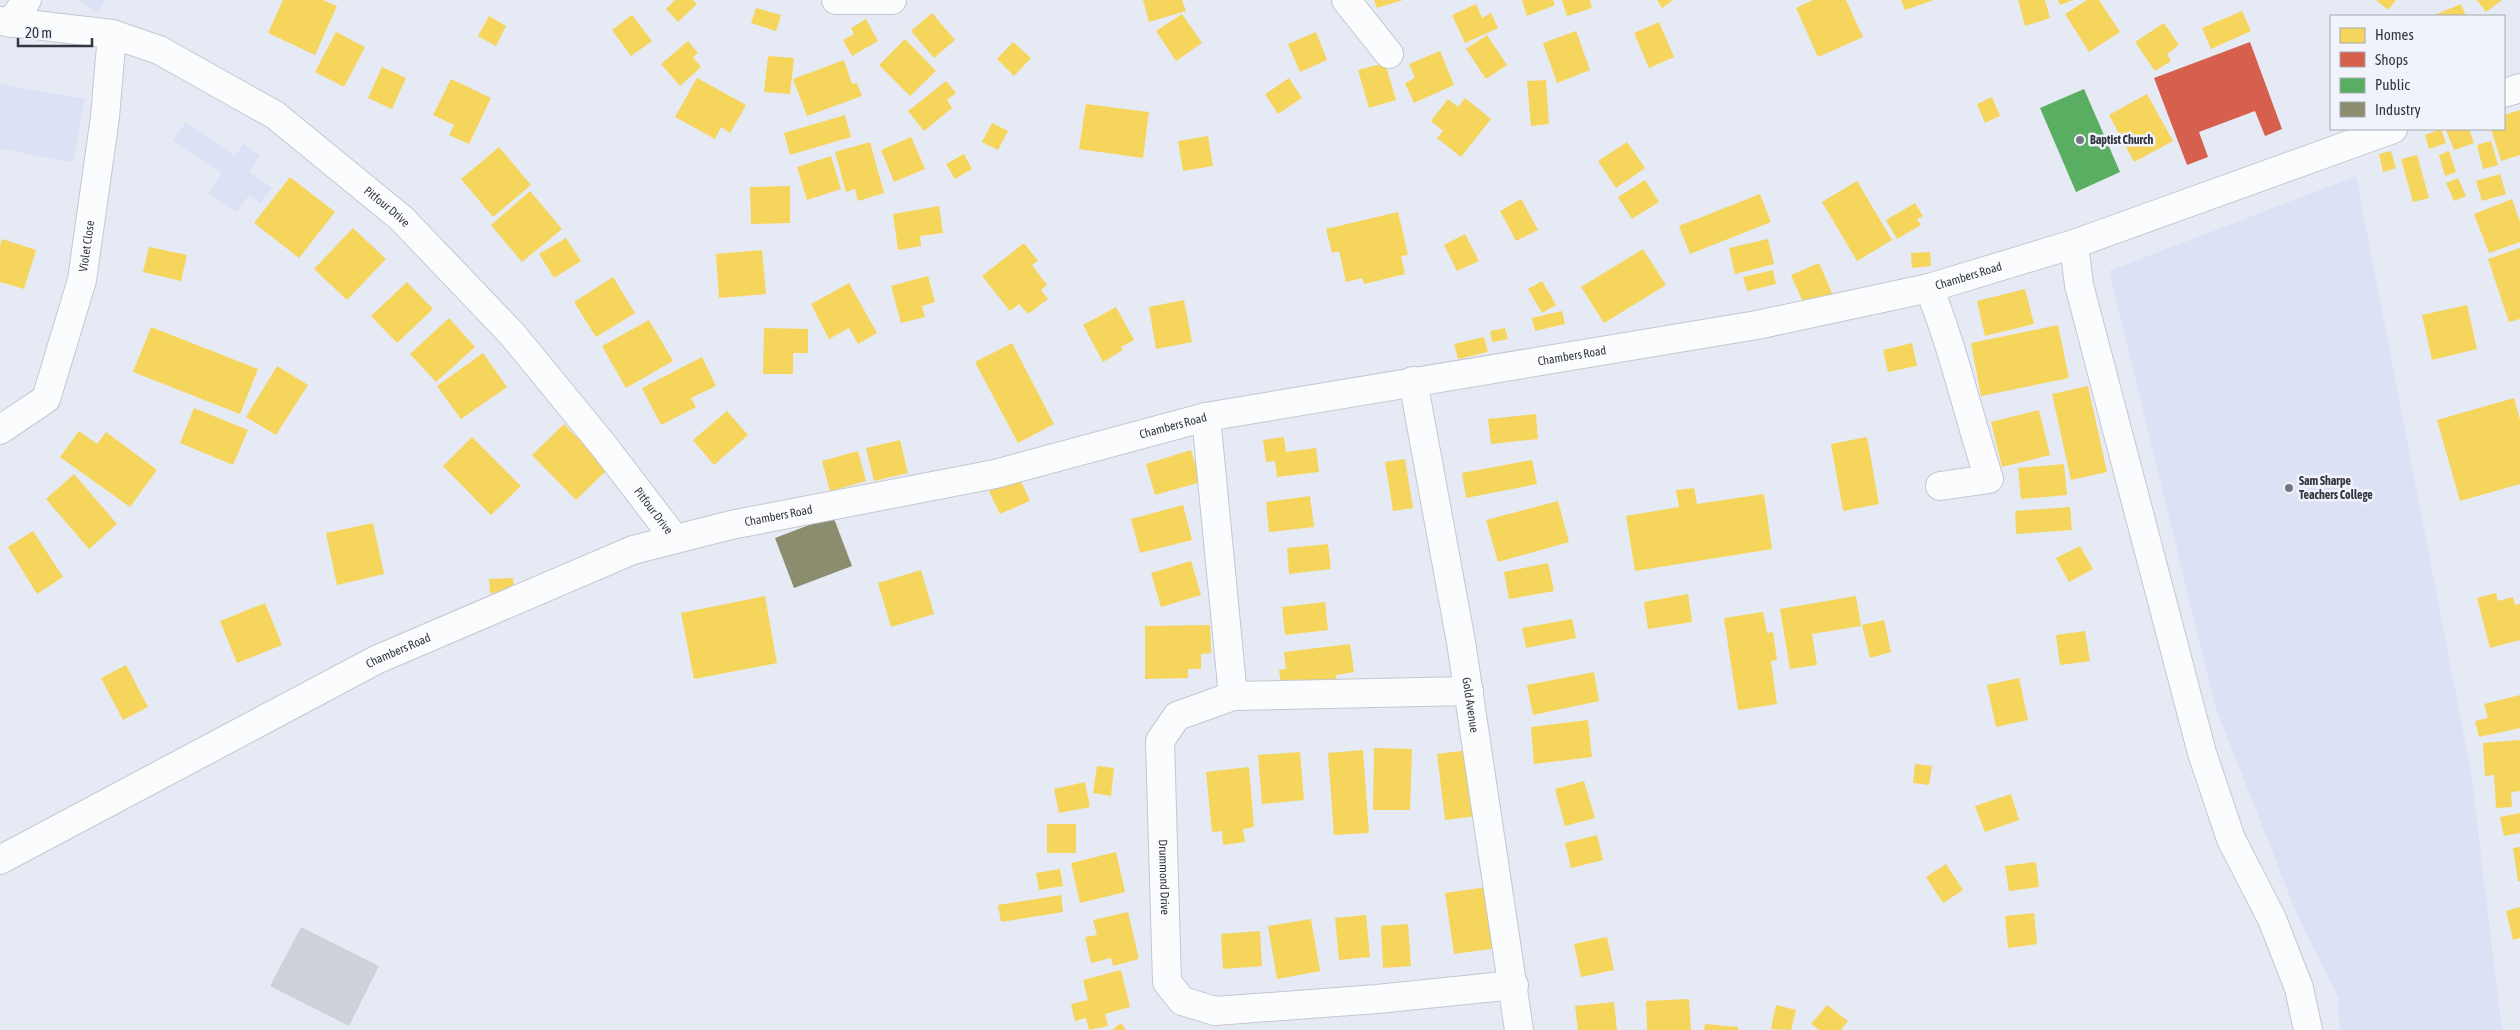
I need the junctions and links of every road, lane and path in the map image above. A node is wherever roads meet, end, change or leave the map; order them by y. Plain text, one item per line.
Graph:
1 (27, 0) edge
2 (836, 0) edge
3 (892, 0) edge
4 (1346, 0) edge
5 (5, 22) edge
6 (112, 34) junction
7 (1389, 54) dead end
8 (2520, 88) edge
9 (2505, 93) edge
10 (2390, 130) edge
11 (2074, 244) junction
12 (1929, 288) junction
13 (1413, 381) junction
14 (1206, 417) junction
15 (0, 430) edge
16 (1940, 486) dead end
17 (675, 539) junction
18 (1469, 691) junction
19 (1232, 696) junction
20 (0, 860) edge
21 (1514, 985) junction
22 (1519, 1030) edge
23 (2308, 1030) edge

1 - 5 street
2 - 3 street
4 - 7 street
5 - 6 street, Pitfour Drive
6 - 15 street, Violet Close
6 - 17 street, Pitfour Drive
8 - 9 street
10 - 11 street, Chambers Road
11 - 12 street, Chambers Road
11 - 23 street
12 - 13 street, Chambers Road
12 - 16 street
13 - 14 street, Chambers Road
13 - 18 street, Gold Avenue
14 - 17 street, Chambers Road
14 - 19 street
17 - 20 street, Chambers Road
18 - 19 street, Drummond Drive
18 - 21 street, Gold Avenue
19 - 21 street, Drummond Drive
21 - 22 street, Gold Avenue

